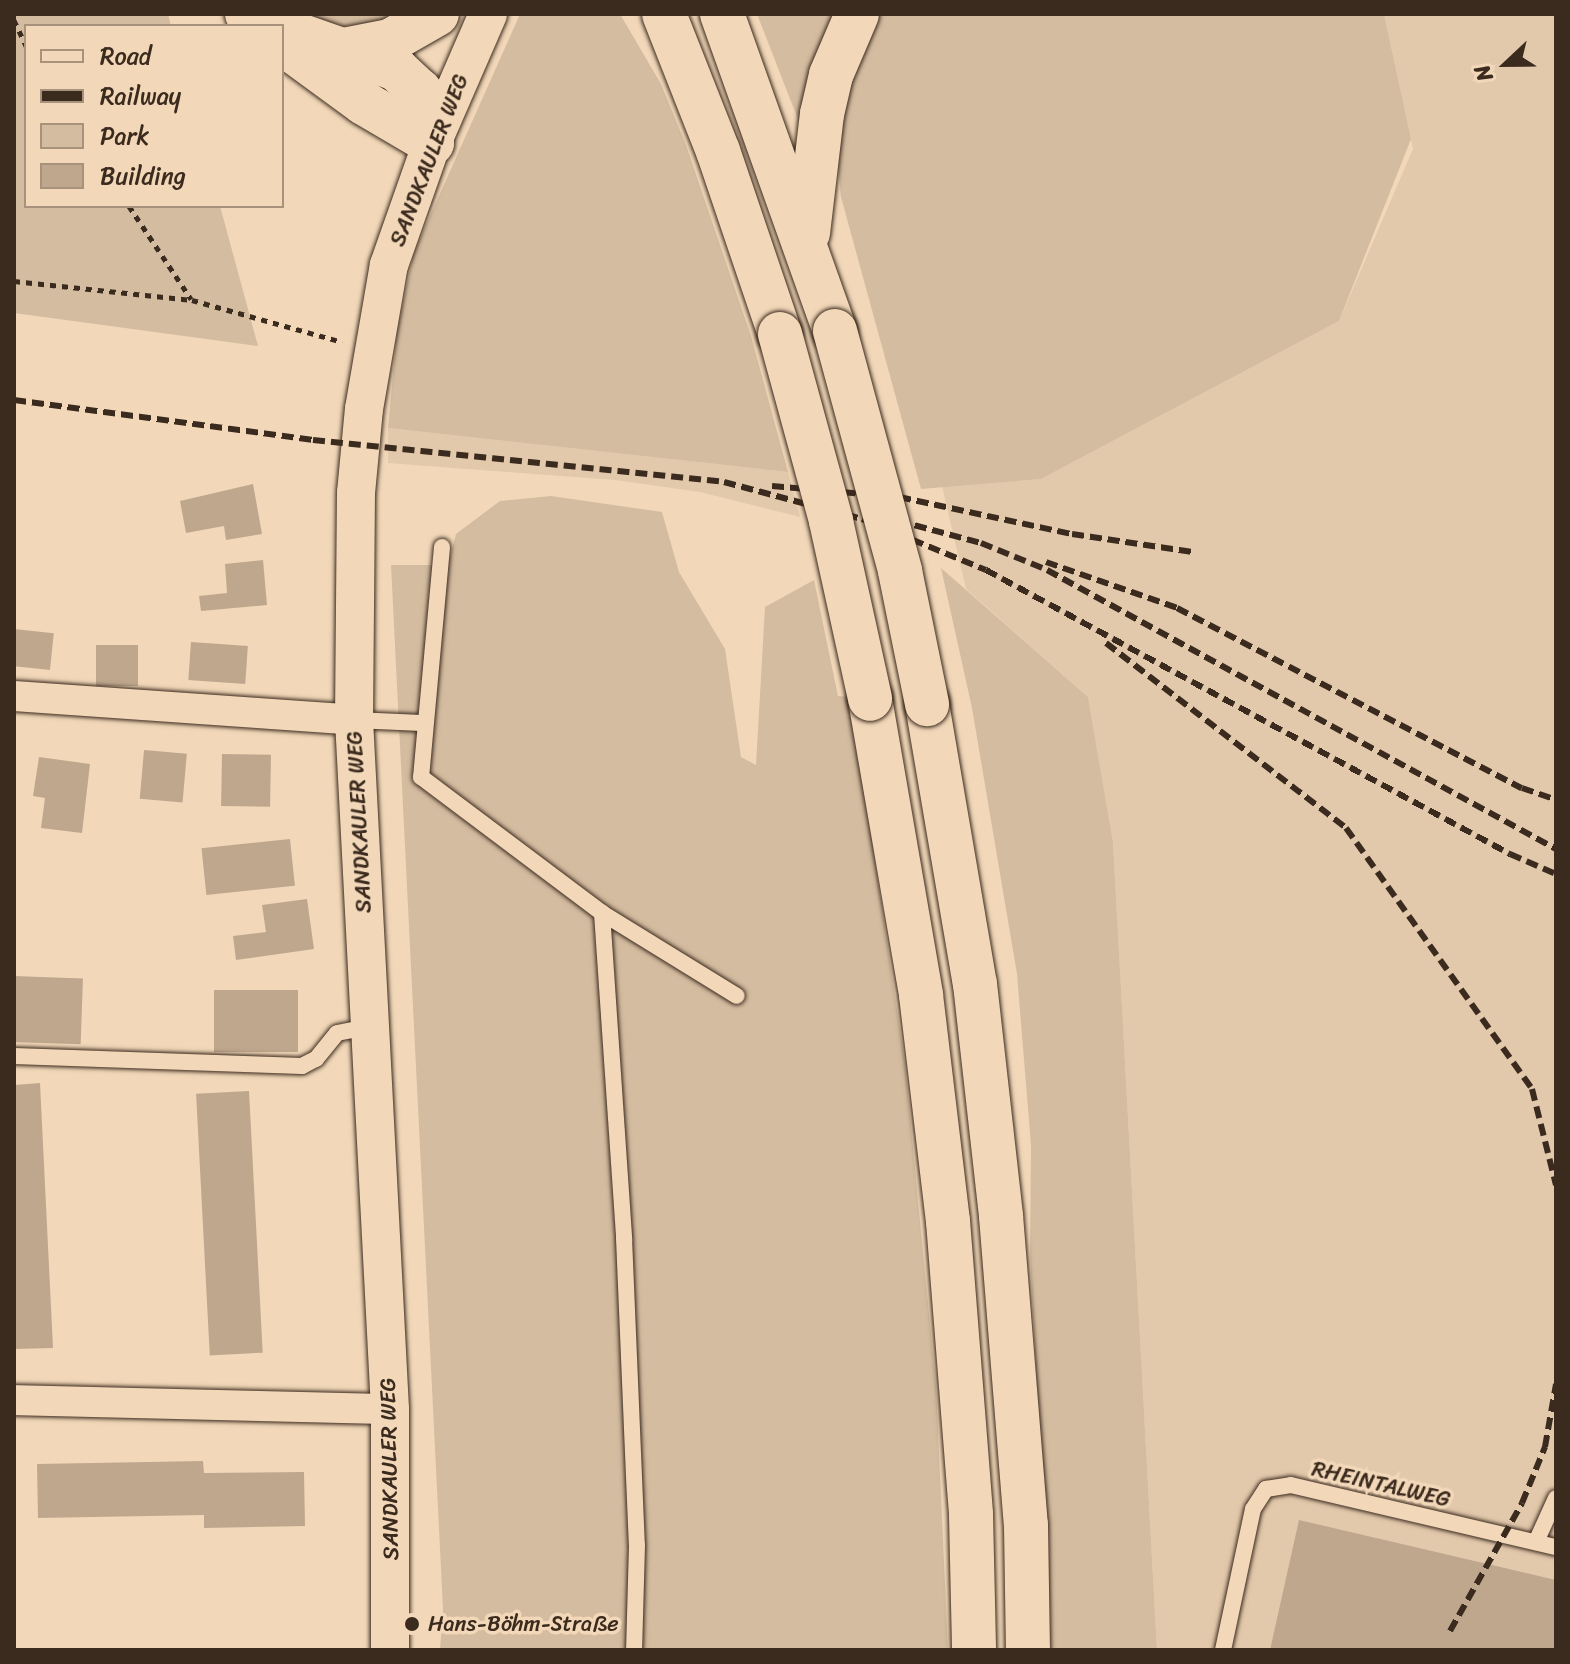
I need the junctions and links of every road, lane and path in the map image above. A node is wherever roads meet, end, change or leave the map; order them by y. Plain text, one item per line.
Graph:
1 (437, 14) edge
2 (488, 14) edge
3 (664, 14) edge
4 (722, 14) edge
5 (857, 14) edge
6 (14, 20) edge
7 (284, 31) edge
8 (284, 39) edge
9 (24, 42) edge
10 (348, 49) junction
11 (432, 143) junction
12 (130, 208) edge
13 (807, 244) junction
14 (14, 281) edge
15 (192, 300) junction
16 (373, 351) junction
17 (442, 547) dead end
18 (14, 696) edge
19 (354, 720) junction
20 (422, 723) junction
21 (602, 913) junction
22 (737, 996) dead end
23 (368, 1027) junction
24 (14, 1056) edge
25 (14, 1400) edge
26 (390, 1409) junction
27 (1556, 1498) edge
28 (1536, 1542) junction
29 (1556, 1547) edge
30 (390, 1650) edge
31 (634, 1650) edge
32 (974, 1650) edge
33 (1028, 1650) edge
34 (1223, 1650) edge

1 - 10 highway
2 - 11 street, SANDKAULER WEG
3 - 32 highway, bridge
4 - 13 highway
5 - 13 highway
6 - 9 path
7 - 10 highway
8 - 11 highway
10 - 11 highway
11 - 16 street, SANDKAULER WEG
12 - 15 path
13 - 33 highway, bridge
14 - 15 path
15 - 16 path
16 - 19 street, SANDKAULER WEG
17 - 20 lane
18 - 19 street
19 - 20 lane
19 - 23 street, SANDKAULER WEG
20 - 21 lane
21 - 22 lane
21 - 31 lane
23 - 24 lane
23 - 26 street, SANDKAULER WEG
25 - 26 street
26 - 30 street, SANDKAULER WEG
27 - 28 lane
28 - 29 lane, RHEINTALWEG
28 - 34 lane, RHEINTALWEG

